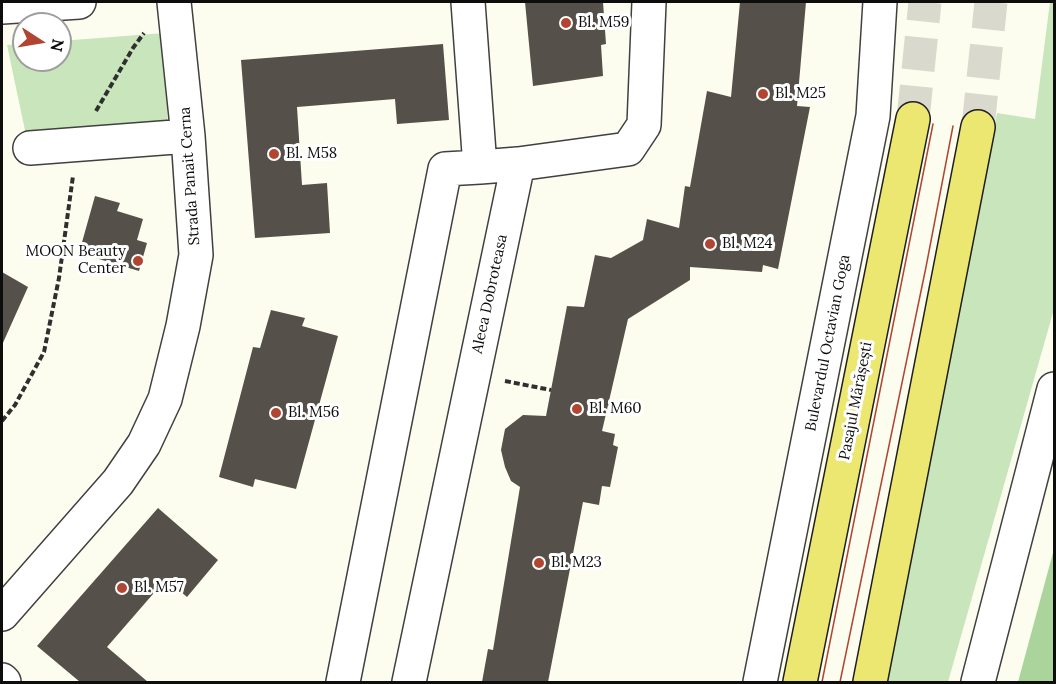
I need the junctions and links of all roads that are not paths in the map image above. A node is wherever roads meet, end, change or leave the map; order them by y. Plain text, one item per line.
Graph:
1 (79, 2) edge
2 (174, 2) edge
3 (468, 2) edge
4 (649, 2) edge
5 (880, 2) edge
6 (2, 7) edge
7 (913, 119) tunnel mouth
8 (978, 128) tunnel mouth
9 (188, 136) junction
10 (30, 148) dead end
11 (518, 164) junction
12 (480, 167) junction
13 (1054, 389) edge
14 (2, 614) edge
15 (343, 682) edge
16 (409, 682) edge
17 (760, 682) edge
18 (800, 682) edge
19 (870, 682) edge
20 (978, 682) edge

1 - 6 street
2 - 9 street, Strada Panait Cerna
3 - 12 street
4 - 11 street
5 - 17 street, Bulevardul Octavian Goga
7 - 18 main road, Pasajul Mărășești
8 - 19 main road
9 - 10 street
9 - 14 street, Strada Panait Cerna
11 - 12 street
11 - 16 street, Aleea Dobroteasa
12 - 15 street
13 - 20 street

